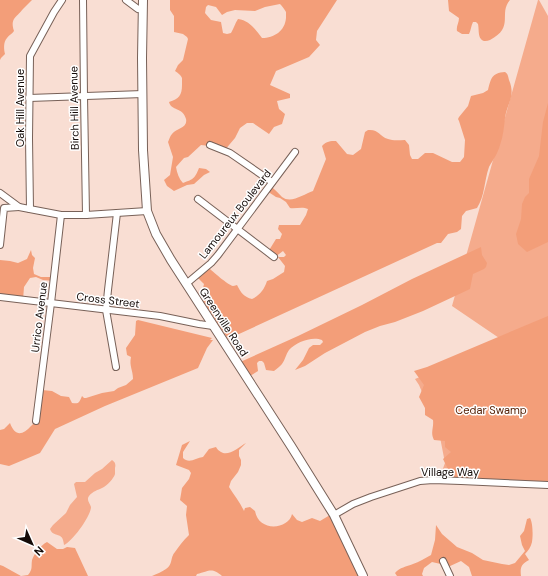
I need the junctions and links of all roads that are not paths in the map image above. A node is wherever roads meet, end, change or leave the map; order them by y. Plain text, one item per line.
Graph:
1 (62, 0) edge
2 (83, 0) edge
3 (126, 0) edge
4 (143, 0) edge
5 (138, 4) edge
6 (142, 58) junction
7 (143, 94) junction
8 (84, 96) junction
9 (29, 98) junction
10 (210, 145) dead end
11 (295, 152) dead end
12 (272, 182) junction
13 (0, 193) edge
14 (198, 199) dead end
15 (19, 207) junction
16 (2, 208) edge
17 (30, 209) junction
18 (147, 212) junction
19 (117, 213) junction
20 (61, 215) junction
21 (86, 215) junction
22 (238, 229) junction
23 (0, 245) edge
24 (274, 257) dead end
25 (186, 284) junction
26 (0, 297) edge
27 (51, 303) junction
28 (106, 310) junction
29 (213, 326) junction
30 (116, 367) dead end
31 (36, 421) dead end
32 (548, 485) edge
33 (334, 515) junction
34 (443, 561) dead end
35 (363, 576) edge
36 (450, 576) edge

1 - 9 street, Oak Hill Avenue
2 - 8 street, Birch Hill Avenue
3 - 5 street
4 - 6 main road, Greenville Road
5 - 6 main road, Greenville Road
6 - 7 main road, Greenville Road
7 - 8 street
7 - 18 main road, Greenville Road
8 - 9 street
8 - 21 street, Birch Hill Avenue
9 - 17 street, Oak Hill Avenue
10 - 12 street
11 - 12 street, Lamoureux Boulevard
12 - 22 street, Lamoureux Boulevard
13 - 15 street
14 - 22 street
15 - 16 street
15 - 17 street
16 - 23 street
17 - 20 street
18 - 19 street
18 - 25 main road, Greenville Road
19 - 21 street
19 - 28 street
20 - 21 street
20 - 27 street, Urrico Avenue
22 - 24 street
22 - 25 street, Lamoureux Boulevard
25 - 29 main road, Greenville Road
26 - 27 street, Cross Street
27 - 28 street, Cross Street
27 - 31 street, Urrico Avenue
28 - 29 street, Cross Street
28 - 30 street
29 - 33 main road, Greenville Road
32 - 33 street, Village Way
33 - 35 main road, Greenville Road
34 - 36 street

